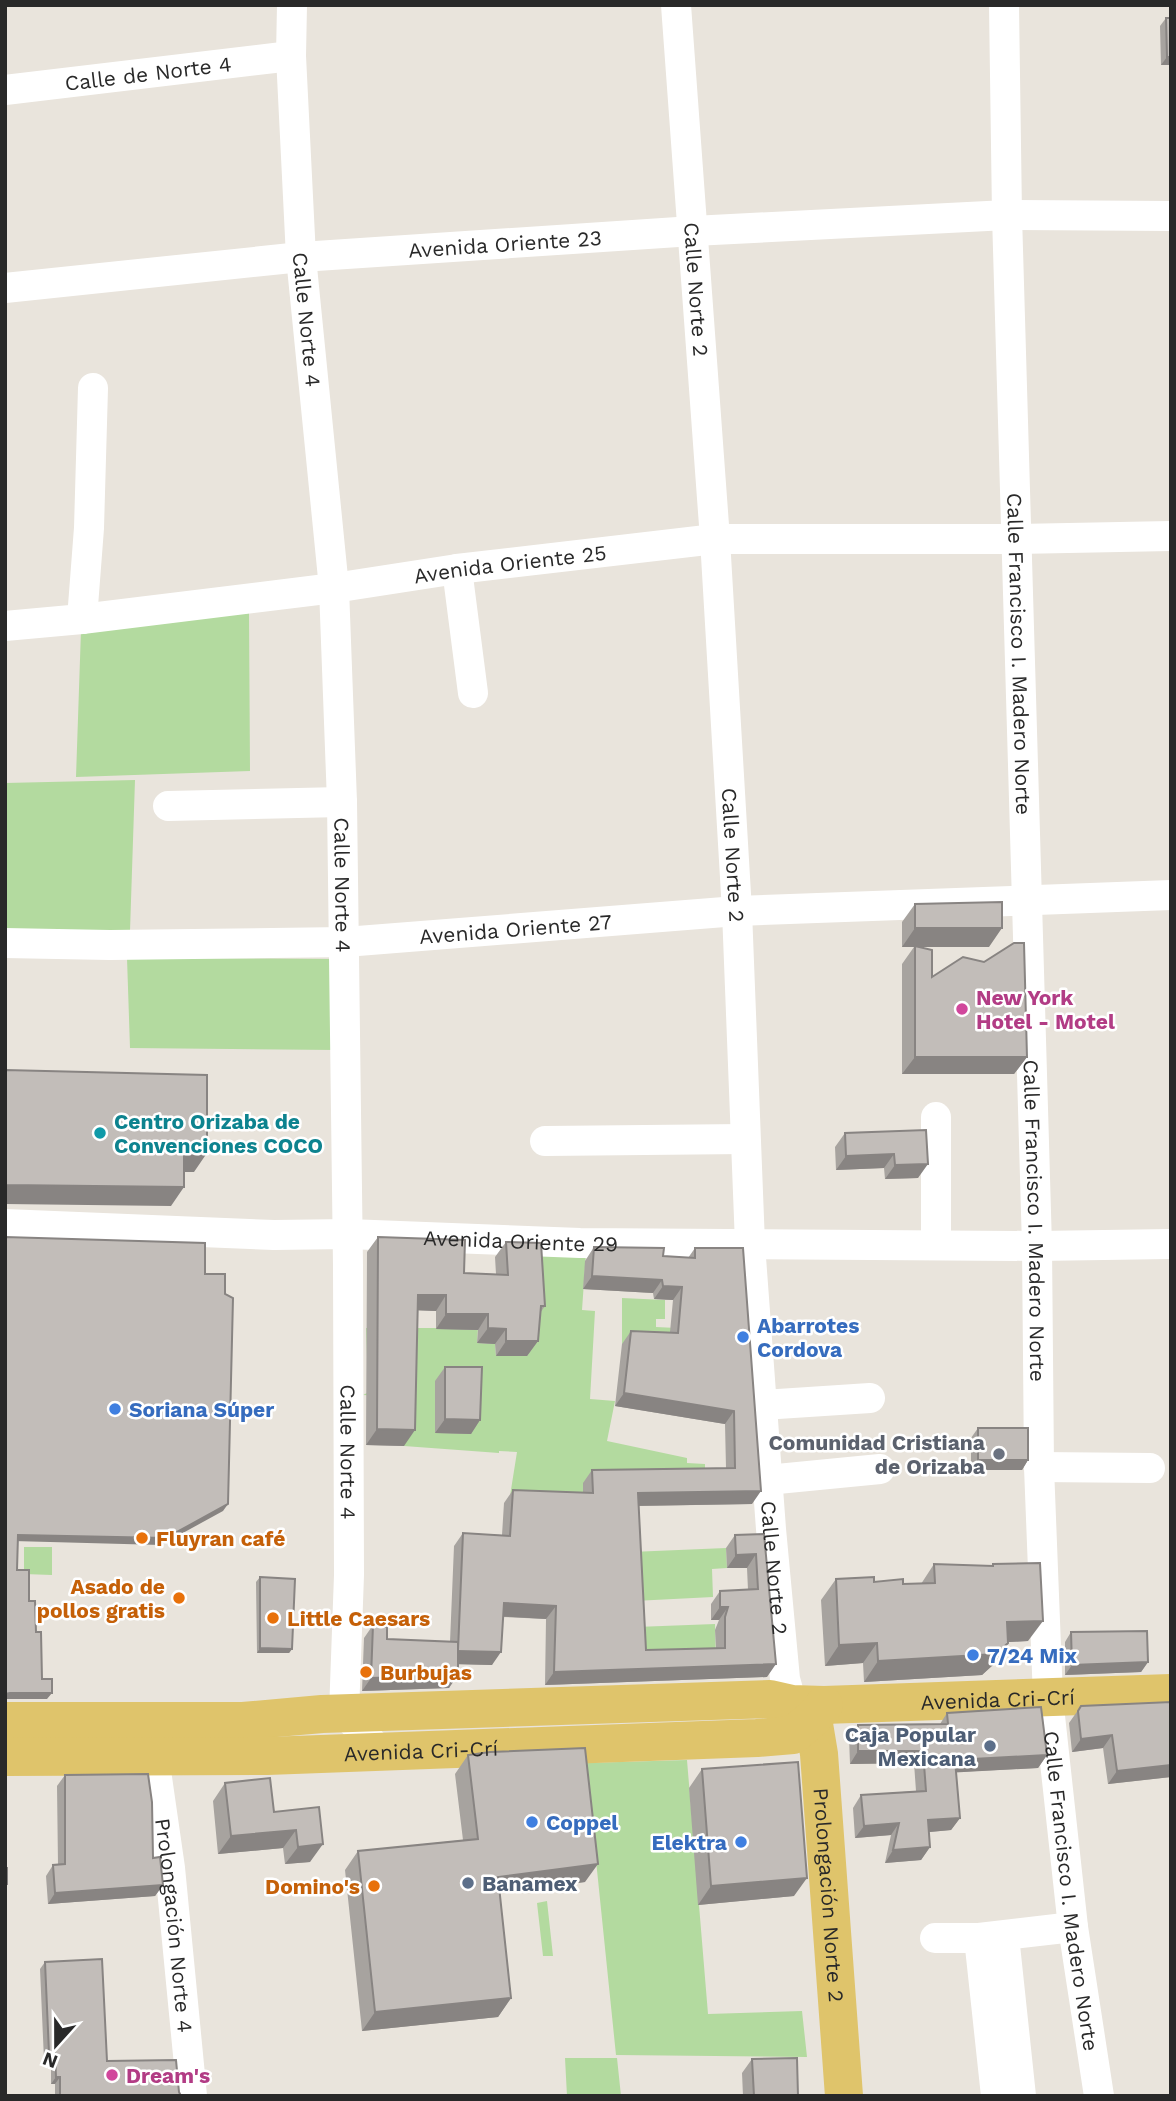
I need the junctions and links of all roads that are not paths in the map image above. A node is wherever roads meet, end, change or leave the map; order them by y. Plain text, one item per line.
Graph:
1 (292, 5) edge
2 (676, 5) edge
3 (1004, 5) edge
4 (291, 56) junction
5 (5, 90) edge
6 (1007, 215) junction
7 (1171, 216) edge
8 (693, 231) junction
9 (301, 257) junction
10 (5, 288) edge
11 (93, 387) dead end
12 (1171, 536) edge
13 (715, 539) junction
14 (1017, 539) junction
15 (457, 569) junction
16 (334, 588) junction
17 (82, 619) junction
18 (5, 626) edge
19 (473, 693) dead end
20 (342, 802) junction
21 (168, 806) dead end
22 (1171, 895) edge
23 (1027, 901) junction
24 (737, 911) junction
25 (345, 942) junction
26 (5, 943) edge
27 (936, 1117) dead end
28 (745, 1139) junction
29 (545, 1141) dead end
30 (5, 1224) edge
31 (348, 1234) junction
32 (750, 1244) junction
33 (1171, 1244) edge
34 (936, 1245) junction
35 (1037, 1246) junction
36 (870, 1398) dead end
37 (762, 1405) junction
38 (1039, 1467) junction
39 (1150, 1468) dead end
40 (880, 1469) dead end
41 (767, 1480) junction
42 (1171, 1693) edge
43 (1048, 1698) junction
44 (344, 1713) junction
45 (805, 1716) junction
46 (5, 1721) edge
47 (131, 1722) junction
48 (381, 1752) junction
49 (5, 1757) edge
50 (154, 1758) junction
51 (1073, 1927) junction
52 (992, 1937) junction
53 (935, 1938) dead end
54 (192, 2096) edge
55 (821, 2096) edge
56 (844, 2096) edge
57 (996, 2096) edge
58 (1021, 2096) edge
59 (1099, 2096) edge

1 - 4 street, Calle Norte 4
2 - 8 street, Calle Norte 2
3 - 6 street, Calle Francisco I. Madero Norte
4 - 5 street, Calle de Norte 4
4 - 9 street, Calle Norte 4
6 - 7 street, Avenida Oriente 23
6 - 8 street, Avenida Oriente 23
6 - 14 street, Calle Francisco I. Madero Norte
8 - 9 street, Avenida Oriente 23
8 - 13 street, Calle Norte 2
9 - 10 street, Avenida Oriente 23
9 - 16 street, Calle Norte 4
11 - 17 street
12 - 14 street, Avenida Oriente 25
13 - 14 street, Avenida Oriente 25
13 - 15 street, Avenida Oriente 25
13 - 24 street, Calle Norte 2
14 - 23 street, Calle Francisco I. Madero Norte
15 - 16 street, Avenida Oriente 25
15 - 19 street
16 - 17 street, Avenida Oriente 25
16 - 20 street, Calle Norte 4
17 - 18 street, Avenida Oriente 25
20 - 21 street
20 - 25 street, Calle Norte 4
22 - 23 street, Avenida Oriente 27
23 - 24 street, Avenida Oriente 27
23 - 35 street, Calle Francisco I. Madero Norte
24 - 25 street, Avenida Oriente 27
24 - 28 street, Calle Norte 2
25 - 26 street, Avenida Oriente 27
25 - 31 street, Calle Norte 4
27 - 34 street
28 - 29 street
28 - 32 street, Calle Norte 2
30 - 31 street, Avenida Oriente 29
31 - 32 street, Avenida Oriente 29
31 - 44 street, Calle Norte 4
32 - 34 street, Avenida Oriente 29
32 - 37 street, Calle Norte 2
33 - 35 street, Avenida Oriente 29
34 - 35 street, Avenida Oriente 29
35 - 38 street, Calle Francisco I. Madero Norte
36 - 37 street
37 - 41 street, Calle Norte 2
38 - 39 street
38 - 43 street, Calle Francisco I. Madero Norte
40 - 41 street
41 - 45 street, Calle Norte 2
42 - 43 main road, Avenida Cri-Crí
43 - 45 main road, Avenida Cri-Crí
43 - 51 street, Calle Francisco I. Madero Norte
44 - 45 main road, Avenida Cri-Crí
44 - 47 main road, Avenida Cri-Crí
44 - 48 street
45 - 48 main road, Avenida Cri-Crí
45 - 55 main road, Prolongación Norte 2
45 - 56 main road, Prolongación Norte 2
46 - 47 main road, Avenida Cri-Crí
47 - 50 street
48 - 50 main road, Avenida Cri-Crí
49 - 50 main road, Avenida Cri-Crí
50 - 54 street, Prolongación Norte 4
51 - 52 street
51 - 59 street, Calle Francisco I. Madero Norte
52 - 53 street
52 - 57 street
52 - 58 street

